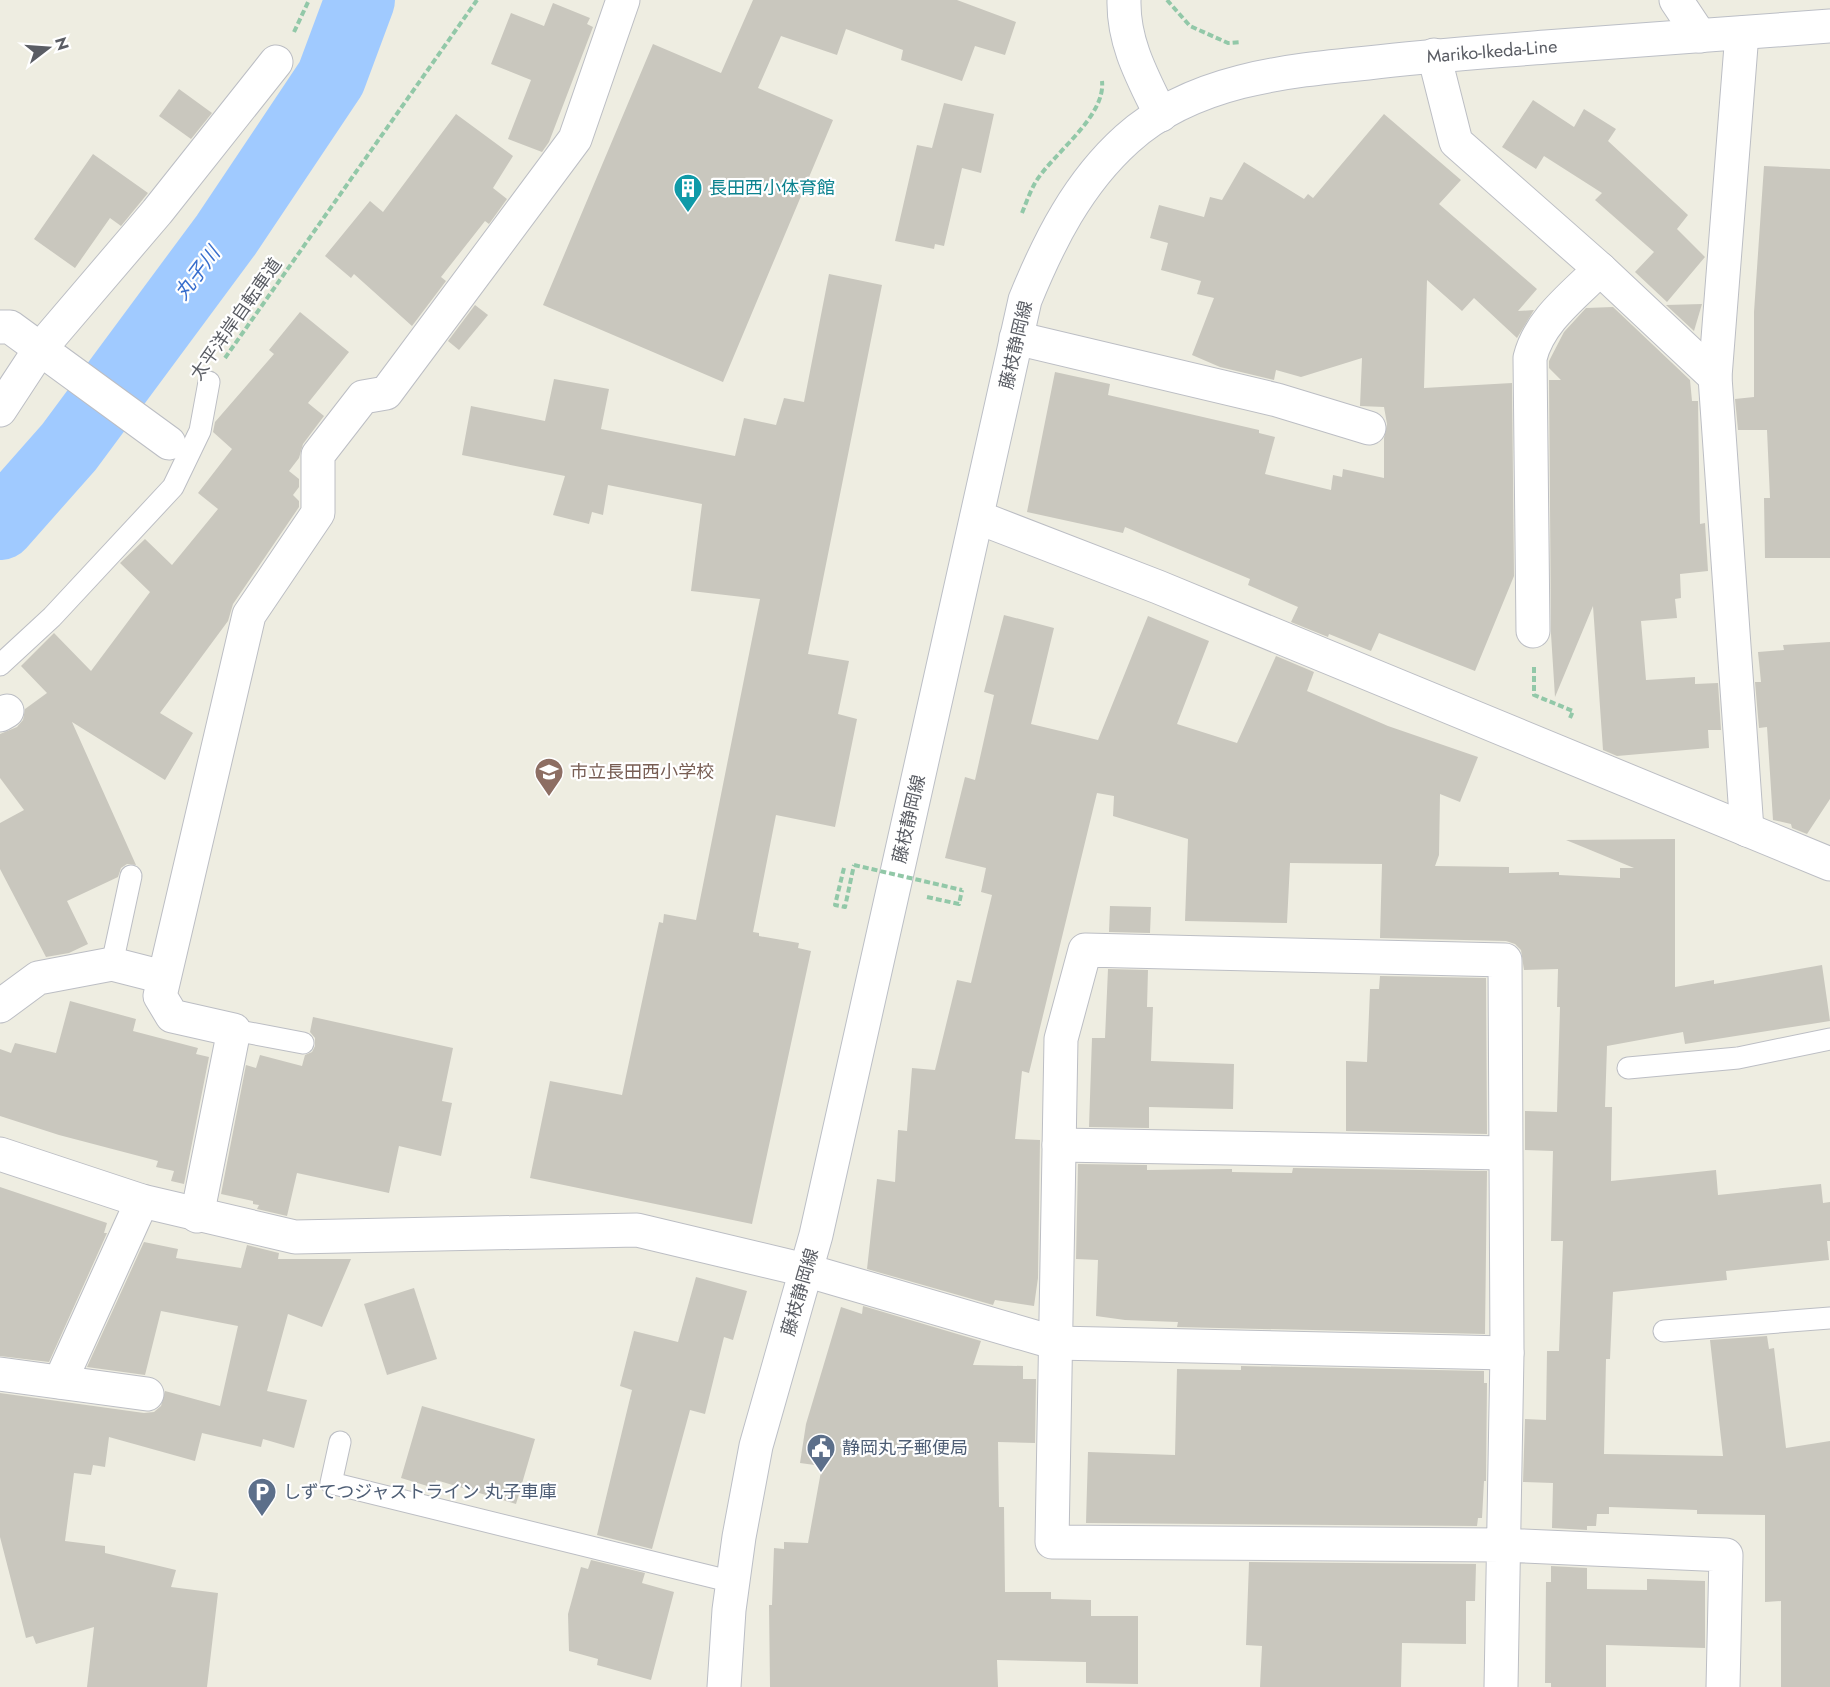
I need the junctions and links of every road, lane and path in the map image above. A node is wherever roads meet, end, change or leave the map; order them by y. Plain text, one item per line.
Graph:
1 (477, 0) edge
2 (623, 0) edge
3 (1124, 0) edge
4 (1676, 0) edge
5 (1830, 26) edge
6 (1742, 33) junction
7 (1700, 36) junction
8 (1434, 55) junction
9 (276, 62) dead end
10 (1161, 115) junction
11 (1600, 269) junction
12 (0, 327) edge
13 (1017, 338) junction
14 (47, 355) junction
15 (1715, 376) junction
16 (208, 382) joint
17 (0, 410) edge
18 (1369, 428) dead end
19 (162, 438) dead end
20 (977, 517) junction
21 (1533, 631) joint
22 (0, 665) edge
23 (1557, 752) junction
24 (1747, 830) junction
25 (1830, 864) edge
26 (844, 868) dead end
27 (924, 873) dead end
28 (131, 876) dead end
29 (921, 885) dead end
30 (927, 896) dead end
31 (112, 964) junction
32 (163, 977) junction
33 (0, 1006) edge
34 (234, 1030) junction
35 (1830, 1039) edge
36 (303, 1042) dead end
37 (1628, 1068) dead end
38 (1059, 1146) junction
39 (1505, 1153) junction
40 (0, 1154) edge
41 (142, 1201) junction
42 (197, 1216) junction
43 (805, 1270) junction
44 (1830, 1318) edge
45 (1664, 1330) dead end
46 (1056, 1343) junction
47 (1508, 1353) junction
48 (0, 1374) edge
49 (60, 1382) junction
50 (147, 1394) dead end
51 (340, 1442) dead end
52 (1502, 1545) junction
53 (733, 1582) junction
54 (724, 1687) edge
55 (1501, 1687) edge
56 (1723, 1687) edge

1 - 16 path, 太平洋岸自転車道
2 - 32 street
3 - 10 street
4 - 7 street
5 - 6 street, Mariko-Ikeda-Line
6 - 7 street, Mariko-Ikeda-Line
6 - 15 street
7 - 8 street, Mariko-Ikeda-Line
8 - 10 street, Mariko-Ikeda-Line
8 - 11 street
9 - 14 street
10 - 13 street, 藤枝静岡線
11 - 15 street
11 - 21 street
12 - 14 street
13 - 18 street
13 - 20 street, 藤枝静岡線
14 - 17 street
14 - 19 street
15 - 24 street
16 - 22 lane
20 - 23 street
20 - 43 street, 藤枝静岡線
21 - 23 path
23 - 24 street
24 - 25 street
26 - 30 path, bridge
27 - 29 path
28 - 31 lane
31 - 32 street
31 - 33 street
32 - 34 street
34 - 36 lane
34 - 42 street
35 - 37 lane
38 - 39 street
38 - 39 street
38 - 46 street
39 - 47 street
40 - 41 street
41 - 42 street
41 - 49 street
42 - 43 street
43 - 46 street
43 - 53 street, 藤枝静岡線
44 - 45 lane
46 - 47 street
46 - 52 street
47 - 52 street
48 - 49 street
49 - 50 street
51 - 53 lane
52 - 55 street
52 - 56 street
53 - 54 street, 藤枝静岡線

